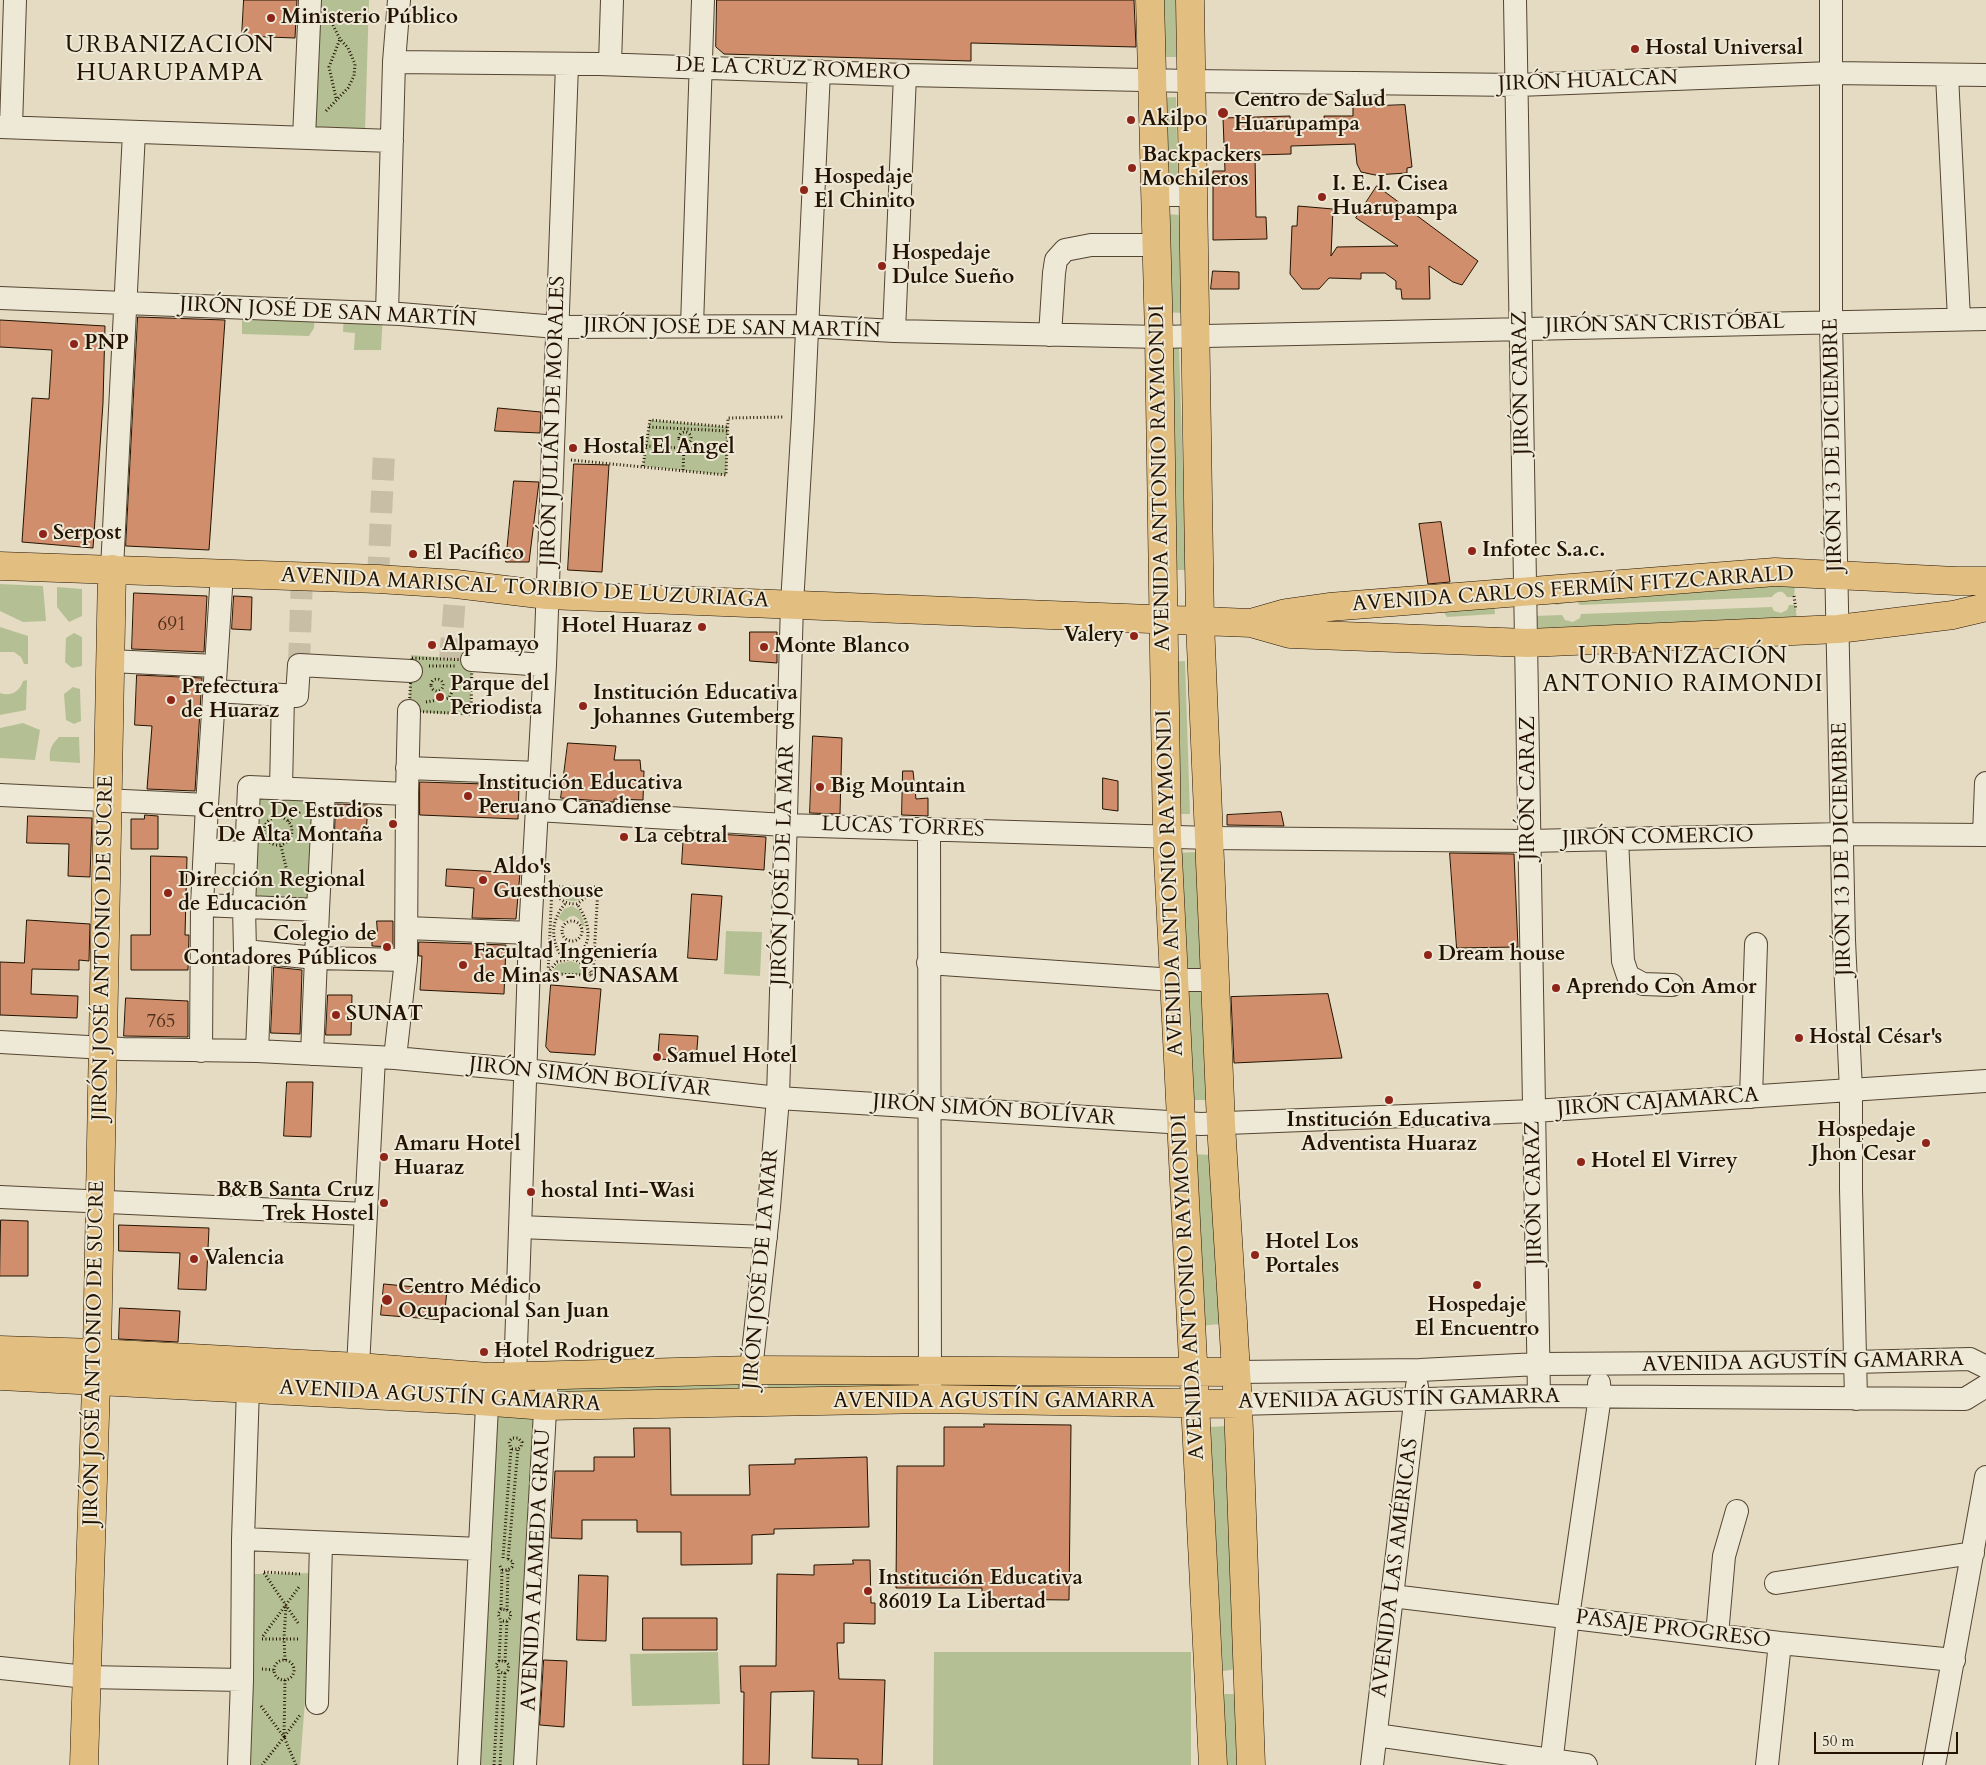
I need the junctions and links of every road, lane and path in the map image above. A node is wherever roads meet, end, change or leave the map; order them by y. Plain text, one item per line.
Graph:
1 (15, 0) edge
2 (310, 0) edge
3 (399, 0) edge
4 (612, 0) edge
5 (703, 0) edge
6 (1150, 0) edge
7 (1190, 0) edge
8 (1515, 0) edge
9 (1831, 0) edge
10 (340, 39) joint
11 (394, 62) junction
12 (610, 64) junction
13 (567, 65) junction
14 (701, 67) junction
15 (819, 71) junction
16 (1831, 73) junction
17 (905, 75) junction
18 (1947, 75) junction
19 (1986, 75) edge
20 (1152, 80) junction
21 (1191, 81) junction
22 (1518, 85) junction
23 (5, 127) edge
24 (134, 132) junction
25 (304, 138) junction
26 (392, 141) junction
27 (1155, 195) junction
28 (1192, 195) junction
29 (1156, 245) junction
30 (0, 298) edge
31 (126, 303) junction
32 (387, 313) junction
33 (1959, 319) junction
34 (1986, 319) edge
35 (1831, 321) junction
36 (692, 326) junction
37 (806, 326) junction
38 (558, 328) junction
39 (1521, 329) junction
40 (894, 331) junction
41 (1050, 334) junction
42 (1159, 337) junction
43 (1195, 337) junction
44 (803, 417) junction
45 (649, 427) junction
46 (727, 429) junction
47 (681, 444) joint
48 (646, 446) junction
49 (684, 449) junction
50 (727, 452) junction
51 (553, 459) junction
52 (643, 466) junction
53 (683, 470) junction
54 (0, 566) edge
55 (112, 569) junction
56 (222, 574) junction
57 (1797, 574) junction
58 (1836, 576) junction
59 (1986, 581) edge
60 (1526, 591) junction
61 (548, 595) junction
62 (792, 604) junction
63 (1986, 607) edge
64 (1163, 620) junction
65 (1200, 622) junction
66 (1252, 623) junction
67 (1838, 629) junction
68 (1798, 630) junction
69 (1528, 643) junction
70 (110, 661) junction
71 (544, 664) junction
72 (468, 665) junction
73 (216, 666) junction
74 (411, 671) junction
75 (214, 691) junction
76 (433, 691) joint
77 (284, 694) junction
78 (414, 708) junction
79 (408, 768) junction
80 (539, 773) junction
81 (1986, 783) edge
82 (281, 790) junction
83 (324, 791) junction
84 (407, 794) junction
85 (0, 795) edge
86 (107, 800) junction
87 (207, 805) junction
88 (537, 810) junction
89 (785, 825) junction
90 (930, 829) junction
91 (1841, 834) junction
92 (1985, 835) edge
93 (1167, 837) junction
94 (1210, 838) junction
95 (1617, 839) junction
96 (1528, 840) junction
97 (282, 846) junction
98 (205, 851) junction
99 (246, 853) junction
100 (552, 886) junction
101 (598, 887) junction
102 (318, 902) junction
103 (566, 903) junction
104 (577, 904) junction
105 (202, 905) junction
106 (244, 906) junction
107 (407, 921) junction
108 (554, 925) junction
109 (563, 927) junction
110 (582, 931) junction
111 (589, 931) junction
112 (596, 932) junction
113 (530, 933) junction
114 (554, 933) junction
115 (563, 935) junction
116 (1756, 944) dead end
117 (261, 953) junction
118 (316, 958) junction
119 (572, 958) junction
120 (564, 959) junction
121 (406, 960) junction
122 (928, 963) junction
123 (548, 974) junction
124 (593, 975) junction
125 (1174, 980) junction
126 (1217, 980) junction
127 (1672, 985) dead end
128 (0, 1042) edge
129 (102, 1047) junction
130 (201, 1051) junction
131 (257, 1051) junction
132 (312, 1054) junction
133 (384, 1058) junction
134 (525, 1070) junction
135 (1986, 1081) edge
136 (1851, 1090) junction
137 (1750, 1097) junction
138 (778, 1098) junction
139 (931, 1106) junction
140 (1534, 1112) junction
141 (1180, 1123) junction
142 (1221, 1124) junction
143 (0, 1197) edge
144 (99, 1200) junction
145 (366, 1214) junction
146 (520, 1227) junction
147 (766, 1237) junction
148 (0, 1350) edge
149 (96, 1353) junction
150 (1854, 1362) junction
151 (1538, 1364) junction
152 (1597, 1365) junction
153 (1986, 1366) edge
154 (358, 1367) junction
155 (751, 1370) junction
156 (930, 1370) junction
157 (1420, 1370) junction
158 (1192, 1372) junction
159 (1236, 1372) junction
160 (0, 1376) edge
161 (547, 1376) junction
162 (96, 1380) junction
163 (497, 1385) junction
164 (1986, 1386) edge
165 (248, 1388) junction
166 (1539, 1396) junction
167 (1600, 1396) junction
168 (930, 1399) junction
169 (1856, 1399) junction
170 (1415, 1400) junction
171 (750, 1403) junction
172 (1194, 1404) junction
173 (1238, 1404) junction
174 (546, 1406) junction
175 (511, 1449) junction
176 (518, 1449) junction
177 (1986, 1477) edge
178 (1737, 1511) dead end
179 (243, 1539) junction
180 (321, 1542) junction
181 (480, 1549) junction
182 (1973, 1553) junction
183 (503, 1558) junction
184 (508, 1559) junction
185 (502, 1570) junction
186 (508, 1570) junction
187 (310, 1574) dead end
188 (304, 1582) dead end
189 (1776, 1583) dead end
190 (1392, 1596) junction
191 (286, 1605) junction
192 (501, 1609) junction
193 (507, 1610) junction
194 (1568, 1617) junction
195 (501, 1621) junction
196 (507, 1621) junction
197 (299, 1625) dead end
198 (1717, 1635) junction
199 (300, 1638) dead end
200 (284, 1639) junction
201 (1780, 1643) junction
202 (285, 1660) junction
203 (1954, 1660) junction
204 (499, 1661) junction
205 (505, 1661) junction
206 (0, 1668) edge
207 (274, 1670) junction
208 (499, 1672) junction
209 (505, 1673) junction
210 (252, 1675) junction
211 (86, 1676) junction
212 (1248, 1679) junction
213 (285, 1680) junction
214 (1209, 1682) junction
215 (260, 1704) dead end
216 (310, 1707) joint
217 (1376, 1734) junction
218 (284, 1738) junction
219 (1551, 1762) edge
220 (84, 1765) edge
221 (239, 1765) edge
222 (262, 1765) edge
223 (296, 1765) edge
224 (469, 1765) edge
225 (494, 1765) edge
226 (500, 1765) edge
227 (525, 1765) edge
228 (1213, 1765) edge
229 (1251, 1765) edge
230 (1372, 1765) edge
231 (1586, 1765) edge
232 (1767, 1765) edge
233 (1934, 1765) edge

1 - 23 street
2 - 25 street
3 - 11 street
4 - 12 street
5 - 14 street
6 - 20 main road, AVENIDA ANTONIO RAYMONDI
7 - 21 main road, AVENIDA ANTONIO RAYMONDI
8 - 22 street, JIRÓN CARAZ
9 - 16 street, JIRÓN 13 DE DICIEMBRE
10 - 10 path
11 - 13 street, DE LA CRUZ ROMERO
11 - 26 street
12 - 13 street, DE LA CRUZ ROMERO
12 - 14 street, DE LA CRUZ ROMERO
13 - 38 street, JIRÓN JULIÁN DE MORALES
14 - 15 street, DE LA CRUZ ROMERO
14 - 36 street
15 - 17 street, DE LA CRUZ ROMERO
15 - 37 street, JIRÓN JOSÉ DE LA MAR
16 - 18 street, JIRÓN HUALCAN
16 - 22 street, JIRÓN HUALCAN
16 - 35 street, JIRÓN 13 DE DICIEMBRE
17 - 20 street, DE LA CRUZ ROMERO
17 - 40 street
18 - 19 street, JIRÓN HUALCAN
18 - 33 street
20 - 21 street, DE LA CRUZ ROMERO
20 - 27 main road, AVENIDA ANTONIO RAYMONDI
21 - 22 street, JIRÓN HUALCAN
21 - 28 main road, AVENIDA ANTONIO RAYMONDI
22 - 39 street, JIRÓN CARAZ
23 - 24 street
24 - 25 street
24 - 31 street, JIRÓN JOSÉ ANTONIO DE SUCRE
25 - 26 street
26 - 32 street
27 - 28 street
27 - 29 main road, AVENIDA ANTONIO RAYMONDI
28 - 43 main road, AVENIDA ANTONIO RAYMONDI
29 - 41 street
29 - 42 main road, AVENIDA ANTONIO RAYMONDI
30 - 31 street, JIRÓN JOSÉ DE SAN MARTÍN
31 - 32 street, JIRÓN JOSÉ DE SAN MARTÍN
31 - 55 street, JIRÓN JOSÉ ANTONIO DE SUCRE
32 - 38 street, JIRÓN JOSÉ DE SAN MARTÍN
33 - 34 street, JIRÓN SAN CRISTÓBAL
33 - 35 street, JIRÓN SAN CRISTÓBAL
35 - 39 street, JIRÓN SAN CRISTÓBAL
35 - 58 street, JIRÓN 13 DE DICIEMBRE
36 - 37 street, JIRÓN JOSÉ DE SAN MARTÍN
36 - 38 street, JIRÓN JOSÉ DE SAN MARTÍN
37 - 40 street, JIRÓN JOSÉ DE SAN MARTÍN
37 - 44 street, JIRÓN JOSÉ DE LA MAR
38 - 51 street, JIRÓN JULIÁN DE MORALES
39 - 43 street, JIRÓN SAN CRISTÓBAL
39 - 60 street, JIRÓN CARAZ
40 - 41 street, JIRÓN JOSÉ DE SAN MARTÍN
41 - 42 street, JIRÓN JOSÉ DE SAN MARTÍN
42 - 43 street, JIRÓN JOSÉ DE SAN MARTÍN
42 - 64 main road, AVENIDA ANTONIO RAYMONDI
43 - 65 main road, AVENIDA ANTONIO RAYMONDI
44 - 46 path
44 - 62 street, JIRÓN JOSÉ DE LA MAR
45 - 46 path
45 - 46 path
45 - 48 path
46 - 50 path
47 - 47 path
48 - 49 path
48 - 52 path
49 - 50 path
49 - 53 path
50 - 53 path
51 - 52 path
51 - 61 street, JIRÓN JULIÁN DE MORALES
52 - 53 path
54 - 55 main road, AVENIDA MARISCAL TORIBIO DE LUZURIAGA
55 - 56 main road, AVENIDA MARISCAL TORIBIO DE LUZURIAGA
55 - 70 main road, JIRÓN JOSÉ ANTONIO DE SUCRE
56 - 61 main road, AVENIDA MARISCAL TORIBIO DE LUZURIAGA
56 - 73 street
57 - 58 main road, AVENIDA CARLOS FERMÍN FITZCARRALD
57 - 60 main road, AVENIDA CARLOS FERMÍN FITZCARRALD
57 - 68 path
58 - 59 main road, AVENIDA CARLOS FERMÍN FITZCARRALD
58 - 67 street, JIRÓN 13 DE DICIEMBRE
60 - 66 main road, AVENIDA CARLOS FERMÍN FITZCARRALD
60 - 69 street, JIRÓN CARAZ
61 - 62 main road, AVENIDA MARISCAL TORIBIO DE LUZURIAGA
61 - 71 street, JIRÓN JULIÁN DE MORALES
62 - 64 main road, AVENIDA MARISCAL TORIBIO DE LUZURIAGA
62 - 89 street, JIRÓN JOSÉ DE LA MAR
63 - 67 main road, AVENIDA CARLOS FERMÍN FITZCARRALD
64 - 65 main road, AVENIDA MARISCAL TORIBIO DE LUZURIAGA
64 - 93 main road, AVENIDA ANTONIO RAYMONDI
65 - 66 main road, AVENIDA CARLOS FERMÍN FITZCARRALD
65 - 94 main road, AVENIDA ANTONIO RAYMONDI
66 - 69 main road, AVENIDA CARLOS FERMÍN FITZCARRALD
67 - 68 main road, AVENIDA CARLOS FERMÍN FITZCARRALD
67 - 91 street, JIRÓN 13 DE DICIEMBRE
68 - 69 main road, AVENIDA CARLOS FERMÍN FITZCARRALD
69 - 96 street, JIRÓN CARAZ
70 - 73 street
70 - 86 main road, JIRÓN JOSÉ ANTONIO DE SUCRE
71 - 72 street
71 - 80 street, JIRÓN JULIÁN DE MORALES
72 - 74 path
72 - 78 path
72 - 78 path
73 - 75 street
74 - 77 street
74 - 78 path
75 - 77 street
75 - 87 street
76 - 76 path
77 - 82 street
78 - 79 street
79 - 80 street
79 - 84 street
80 - 88 street, JIRÓN JULIÁN DE MORALES
81 - 92 street
82 - 83 street
82 - 99 street
83 - 84 street
83 - 102 street
84 - 107 street
85 - 86 street
86 - 87 street
86 - 129 main road, JIRÓN JOSÉ ANTONIO DE SUCRE
87 - 98 street
88 - 89 street, LUCAS TORRES
88 - 113 street, JIRÓN JULIÁN DE MORALES
89 - 90 street, LUCAS TORRES
89 - 138 street, JIRÓN JOSÉ DE LA MAR
90 - 93 street, LUCAS TORRES
90 - 122 street
91 - 92 street, JIRÓN COMERCIO
91 - 95 street, JIRÓN COMERCIO
91 - 136 street, JIRÓN 13 DE DICIEMBRE
93 - 94 street, LUCAS TORRES
93 - 125 main road, AVENIDA ANTONIO RAYMONDI
94 - 96 street, JIRÓN COMERCIO
94 - 126 main road, AVENIDA ANTONIO RAYMONDI
95 - 96 street, JIRÓN COMERCIO
95 - 127 street
96 - 140 street, JIRÓN CARAZ
97 - 97 path
97 - 102 path
98 - 99 street
98 - 105 street
99 - 106 street
100 - 101 path
100 - 103 path
100 - 123 path
101 - 104 path
101 - 112 path
102 - 106 street
102 - 118 street
103 - 104 path
103 - 108 path
104 - 111 path
105 - 106 street
105 - 130 street
106 - 117 street
107 - 113 street
107 - 121 street
108 - 109 path
108 - 114 path
109 - 110 path
109 - 115 path
110 - 111 path
110 - 115 path
111 - 112 path
111 - 119 path
112 - 124 path
113 - 134 street, JIRÓN JULIÁN DE MORALES
114 - 115 path
114 - 120 path
116 - 137 street
117 - 118 street
117 - 131 street
118 - 121 street
118 - 132 street
119 - 120 path
119 - 124 path
120 - 123 path
121 - 133 street
122 - 125 street
122 - 139 street
123 - 124 path
125 - 126 street
125 - 141 main road, AVENIDA ANTONIO RAYMONDI
126 - 142 main road, AVENIDA ANTONIO RAYMONDI
128 - 129 street, JIRÓN SIMÓN BOLÍVAR
129 - 130 street, JIRÓN SIMÓN BOLÍVAR
129 - 144 main road, JIRÓN JOSÉ ANTONIO DE SUCRE
130 - 131 street, JIRÓN SIMÓN BOLÍVAR
131 - 132 street, JIRÓN SIMÓN BOLÍVAR
132 - 133 street, JIRÓN SIMÓN BOLÍVAR
133 - 134 street, JIRÓN SIMÓN BOLÍVAR
133 - 145 street
134 - 138 street, JIRÓN SIMÓN BOLÍVAR
134 - 146 street, JIRÓN JULIÁN DE MORALES
135 - 136 street, JIRÓN CAJAMARCA
136 - 137 street, JIRÓN CAJAMARCA
136 - 150 street, JIRÓN 13 DE DICIEMBRE
137 - 140 street, JIRÓN CAJAMARCA
138 - 139 street, JIRÓN SIMÓN BOLÍVAR
138 - 147 street, JIRÓN JOSÉ DE LA MAR
139 - 141 street, JIRÓN SIMÓN BOLÍVAR
139 - 156 street
140 - 142 street, JIRÓN CAJAMARCA
140 - 151 street, JIRÓN CARAZ
141 - 142 street, JIRÓN CAJAMARCA
141 - 158 main road, AVENIDA ANTONIO RAYMONDI
142 - 159 main road, AVENIDA ANTONIO RAYMONDI
143 - 144 street
144 - 145 street
144 - 149 main road, JIRÓN JOSÉ ANTONIO DE SUCRE
145 - 154 street
146 - 147 street
146 - 163 street, JIRÓN JULIÁN DE MORALES
147 - 155 street, JIRÓN JOSÉ DE LA MAR
148 - 149 main road, AVENIDA AGUSTÍN GAMARRA
149 - 154 main road, AVENIDA AGUSTÍN GAMARRA
149 - 162 main road, JIRÓN JOSÉ ANTONIO DE SUCRE
150 - 152 street, AVENIDA AGUSTÍN GAMARRA
150 - 153 street, AVENIDA AGUSTÍN GAMARRA
150 - 169 street, JIRÓN 13 DE DICIEMBRE
151 - 152 street, AVENIDA AGUSTÍN GAMARRA
151 - 157 street, AVENIDA AGUSTÍN GAMARRA
151 - 166 street, JIRÓN CARAZ
152 - 167 street
154 - 163 main road, AVENIDA AGUSTÍN GAMARRA
155 - 156 main road, AVENIDA AGUSTÍN GAMARRA
155 - 161 main road, AVENIDA AGUSTÍN GAMARRA
155 - 171 street, JIRÓN JOSÉ DE LA MAR
156 - 158 main road, AVENIDA AGUSTÍN GAMARRA
156 - 168 street
157 - 159 street, AVENIDA AGUSTÍN GAMARRA
157 - 170 street, AVENIDA LAS AMÉRICAS
158 - 159 main road, AVENIDA AGUSTÍN GAMARRA
158 - 172 main road, AVENIDA ANTONIO RAYMONDI
159 - 173 main road, AVENIDA ANTONIO RAYMONDI
160 - 162 main road, AVENIDA AGUSTÍN GAMARRA
161 - 163 main road, AVENIDA AGUSTÍN GAMARRA
161 - 174 street, AVENIDA ALAMEDA GRAU
162 - 165 main road, AVENIDA AGUSTÍN GAMARRA
162 - 211 main road, JIRÓN JOSÉ ANTONIO DE SUCRE
163 - 165 main road, AVENIDA AGUSTÍN GAMARRA
163 - 174 main road, AVENIDA AGUSTÍN GAMARRA
163 - 181 street
164 - 169 street, AVENIDA AGUSTÍN GAMARRA
165 - 179 street
166 - 167 street, AVENIDA AGUSTÍN GAMARRA
166 - 170 street, AVENIDA AGUSTÍN GAMARRA
167 - 169 street, AVENIDA AGUSTÍN GAMARRA
167 - 194 street
168 - 171 main road, AVENIDA AGUSTÍN GAMARRA
168 - 172 main road, AVENIDA AGUSTÍN GAMARRA
170 - 173 street, AVENIDA AGUSTÍN GAMARRA
170 - 190 street, AVENIDA LAS AMÉRICAS
171 - 174 main road, AVENIDA AGUSTÍN GAMARRA
172 - 173 main road, AVENIDA AGUSTÍN GAMARRA
172 - 214 main road, AVENIDA ANTONIO RAYMONDI
173 - 212 main road, AVENIDA ANTONIO RAYMONDI
174 - 227 street, AVENIDA ALAMEDA GRAU
175 - 176 path
175 - 176 path
175 - 183 path
176 - 184 path
177 - 182 street
178 - 198 street
179 - 180 street
179 - 210 street
180 - 181 street
180 - 216 street
181 - 224 street
182 - 189 street
182 - 203 street
183 - 184 path
183 - 185 path
184 - 186 path
185 - 186 path
185 - 192 path
186 - 193 path
187 - 191 path
188 - 191 path
190 - 194 street, PASAJE PROGRESO
190 - 217 street, AVENIDA LAS AMÉRICAS
191 - 197 path
191 - 200 path
191 - 200 path
192 - 193 path
192 - 195 path
193 - 196 path
194 - 198 street, PASAJE PROGRESO
194 - 219 street
195 - 196 path
195 - 204 path
196 - 205 path
198 - 201 street, PASAJE PROGRESO
199 - 200 path
200 - 202 path
201 - 203 street, PASAJE PROGRESO
201 - 232 street
202 - 207 path
202 - 213 path
203 - 233 street
204 - 205 path
204 - 208 path
205 - 209 path
206 - 211 street
207 - 210 path
207 - 213 path
208 - 209 path
208 - 225 path
209 - 226 path
210 - 211 street
210 - 221 street
211 - 220 main road, JIRÓN JOSÉ ANTONIO DE SUCRE
212 - 214 main road
212 - 229 main road, AVENIDA ANTONIO RAYMONDI
213 - 218 path
214 - 228 main road, AVENIDA ANTONIO RAYMONDI
215 - 218 path
216 - 218 path
217 - 219 street
217 - 230 street, AVENIDA LAS AMÉRICAS
218 - 222 path
218 - 223 path
219 - 231 street

